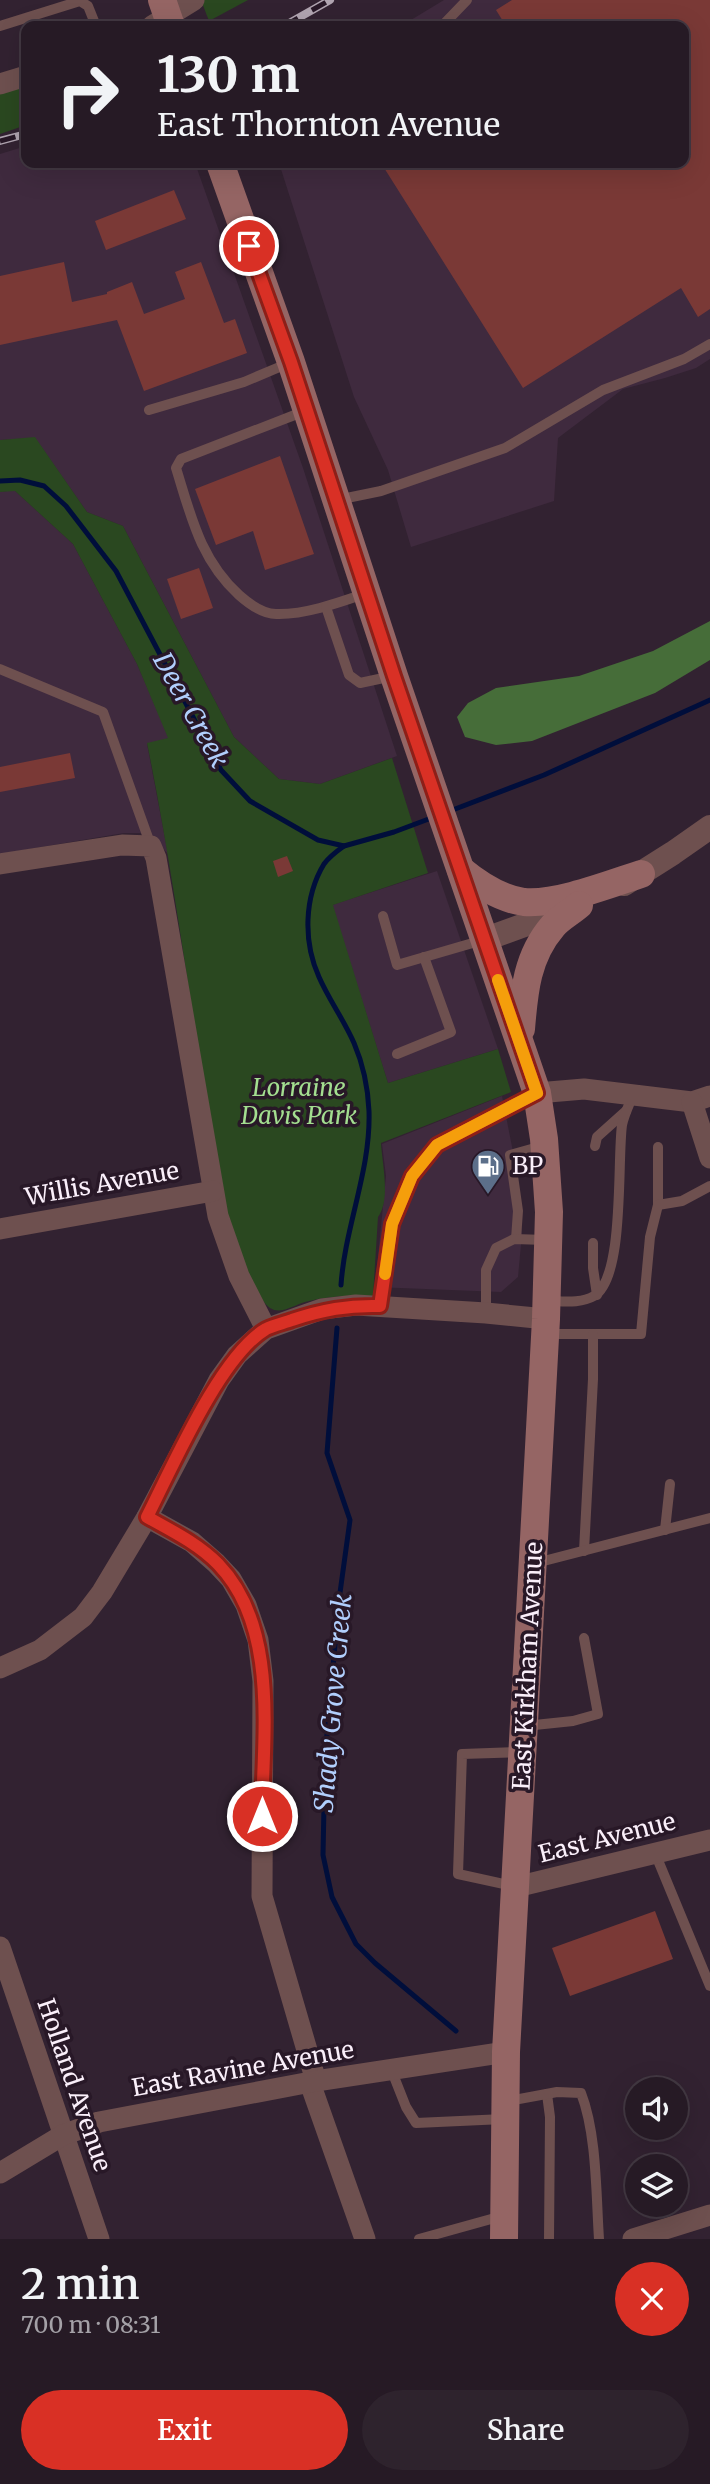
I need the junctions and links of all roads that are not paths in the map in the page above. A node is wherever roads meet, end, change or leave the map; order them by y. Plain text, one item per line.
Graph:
1 (194, 0) edge
2 (467, 0) edge
3 (87, 3) edge
4 (163, 17) edge
5 (94, 21) edge
6 (447, 21) edge
7 (0, 26) edge
8 (21, 78) edge
9 (0, 84) edge
10 (222, 168) edge
11 (710, 344) edge
12 (291, 362) junction
13 (149, 410) dead end
14 (307, 410) junction
15 (337, 500) junction
16 (367, 593) junction
17 (326, 607) junction
18 (0, 668) edge
19 (394, 676) junction
20 (710, 827) edge
21 (151, 846) junction
22 (456, 858) junction
23 (0, 864) edge
24 (641, 874) junction
25 (579, 905) junction
26 (383, 916) dead end
27 (483, 940) junction
28 (424, 957) junction
29 (520, 1039) junction
30 (397, 1054) dead end
31 (537, 1093) junction
32 (701, 1099) edge
33 (629, 1103) junction
34 (545, 1146) junction
35 (595, 1146) dead end
36 (658, 1147) dead end
37 (710, 1158) edge
38 (710, 1186) edge
39 (212, 1191) junction
40 (659, 1205) junction
41 (0, 1229) edge
42 (516, 1239) junction
43 (548, 1240) junction
44 (593, 1243) dead end
45 (597, 1295) junction
46 (380, 1306) junction
47 (486, 1313) junction
48 (546, 1318) junction
49 (266, 1329) junction
50 (593, 1334) junction
51 (670, 1484) dead end
52 (147, 1517) junction
53 (710, 1518) edge
54 (665, 1530) junction
55 (584, 1550) junction
56 (533, 1564) junction
57 (583, 1638) dead end
58 (0, 1668) edge
59 (524, 1739) junction
60 (710, 1840) edge
61 (655, 1853) junction
62 (516, 1887) junction
63 (0, 1947) edge
64 (710, 1986) edge
65 (506, 2052) junction
66 (391, 2069) junction
67 (313, 2082) junction
68 (547, 2094) junction
69 (506, 2110) junction
70 (63, 2135) junction
71 (0, 2173) edge
72 (710, 2215) edge
73 (504, 2227) edge
74 (99, 2239) edge
75 (365, 2239) edge
76 (419, 2239) edge
77 (549, 2239) edge
78 (599, 2239) edge
79 (633, 2239) edge

1 - 4 street
2 - 6 lane
3 - 5 lane
3 - 7 lane
8 - 9 street
10 - 12 main road, East Kirkham Avenue
11 - 15 lane
12 - 13 lane
12 - 14 main road, East Kirkham Avenue
14 - 15 main road, East Kirkham Avenue
14 - 17 lane
15 - 16 main road, East Kirkham Avenue
16 - 17 lane
16 - 19 main road, East Kirkham Avenue
17 - 19 lane
18 - 21 lane
19 - 22 main road, East Kirkham Avenue
20 - 24 street
21 - 23 street
21 - 39 street
22 - 24 main road
22 - 27 main road, East Kirkham Avenue
24 - 25 street
25 - 27 street
25 - 29 main road
26 - 28 lane
27 - 28 lane
27 - 29 main road, East Kirkham Avenue
28 - 30 lane
29 - 31 main road, East Kirkham Avenue
31 - 33 street
31 - 34 main road, East Kirkham Avenue
31 - 46 lane
32 - 33 street
32 - 37 street
33 - 35 lane
33 - 45 lane
34 - 42 lane
34 - 43 main road, East Kirkham Avenue
36 - 40 lane
38 - 40 lane
39 - 41 street, Willis Avenue
39 - 49 street
40 - 50 lane
42 - 43 lane
42 - 47 lane
43 - 48 main road, East Kirkham Avenue
44 - 45 lane
45 - 48 lane
46 - 47 street
46 - 49 street
47 - 48 street
48 - 50 lane
48 - 56 main road, East Kirkham Avenue
49 - 52 street
50 - 55 lane
51 - 54 lane
52 - 58 street
52 - 67 street
53 - 54 lane
54 - 55 lane
55 - 56 lane
56 - 59 main road, East Kirkham Avenue
57 - 59 lane
59 - 62 main road, East Kirkham Avenue
59 - 62 lane
60 - 61 street, East Avenue
61 - 62 street, East Avenue
61 - 64 lane
62 - 65 main road, East Kirkham Avenue
63 - 70 street, Holland Avenue
65 - 66 street, East Ravine Avenue
65 - 69 main road, East Kirkham Avenue
66 - 67 street, East Ravine Avenue
66 - 69 lane
67 - 70 street, East Ravine Avenue
67 - 75 street
68 - 69 lane
68 - 77 lane
68 - 78 lane
69 - 73 main road, East Kirkham Avenue
70 - 71 street, East Ravine Avenue
70 - 74 street, Holland Avenue
72 - 79 street
73 - 76 lane

